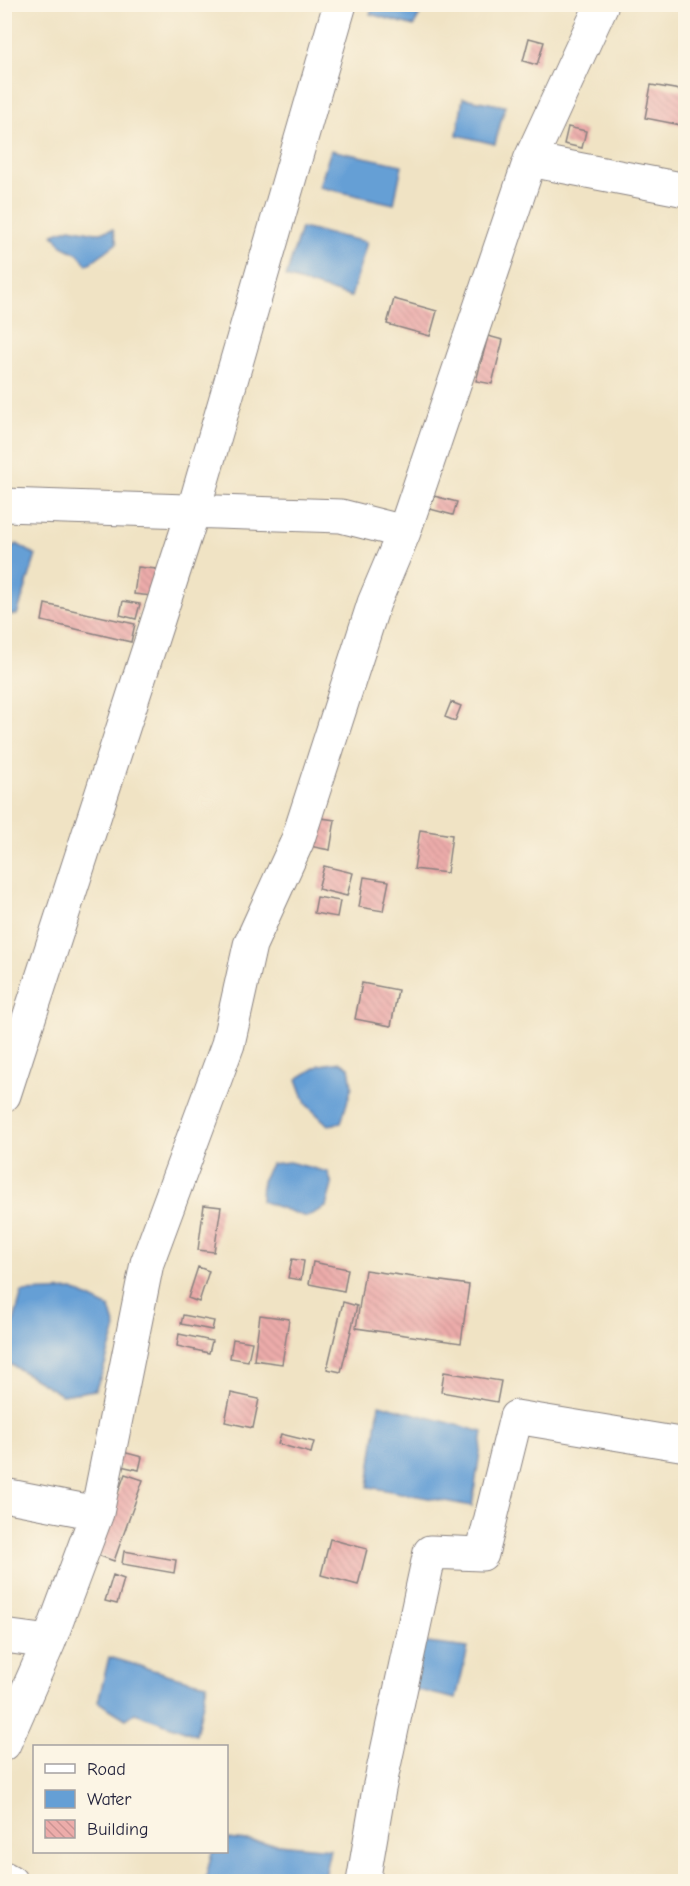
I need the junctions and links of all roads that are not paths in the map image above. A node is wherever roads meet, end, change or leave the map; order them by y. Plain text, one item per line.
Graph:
1 (340, 4) edge
2 (602, 4) edge
3 (530, 160) junction
4 (686, 190) edge
5 (4, 505) edge
6 (194, 512) junction
7 (404, 532) junction
8 (4, 1095) edge
9 (686, 1445) edge
10 (4, 1495) edge
11 (97, 1513) junction
12 (4, 1636) edge
13 (49, 1642) junction
14 (4, 1744) edge
15 (4, 1878) edge
16 (11, 1881) edge
17 (363, 1881) edge

1 - 6 street
2 - 3 street
3 - 4 street
3 - 7 street
5 - 6 street
6 - 7 street
6 - 8 street
7 - 11 street
9 - 17 street
10 - 11 street
11 - 13 street
12 - 13 street
13 - 14 street
15 - 16 street

